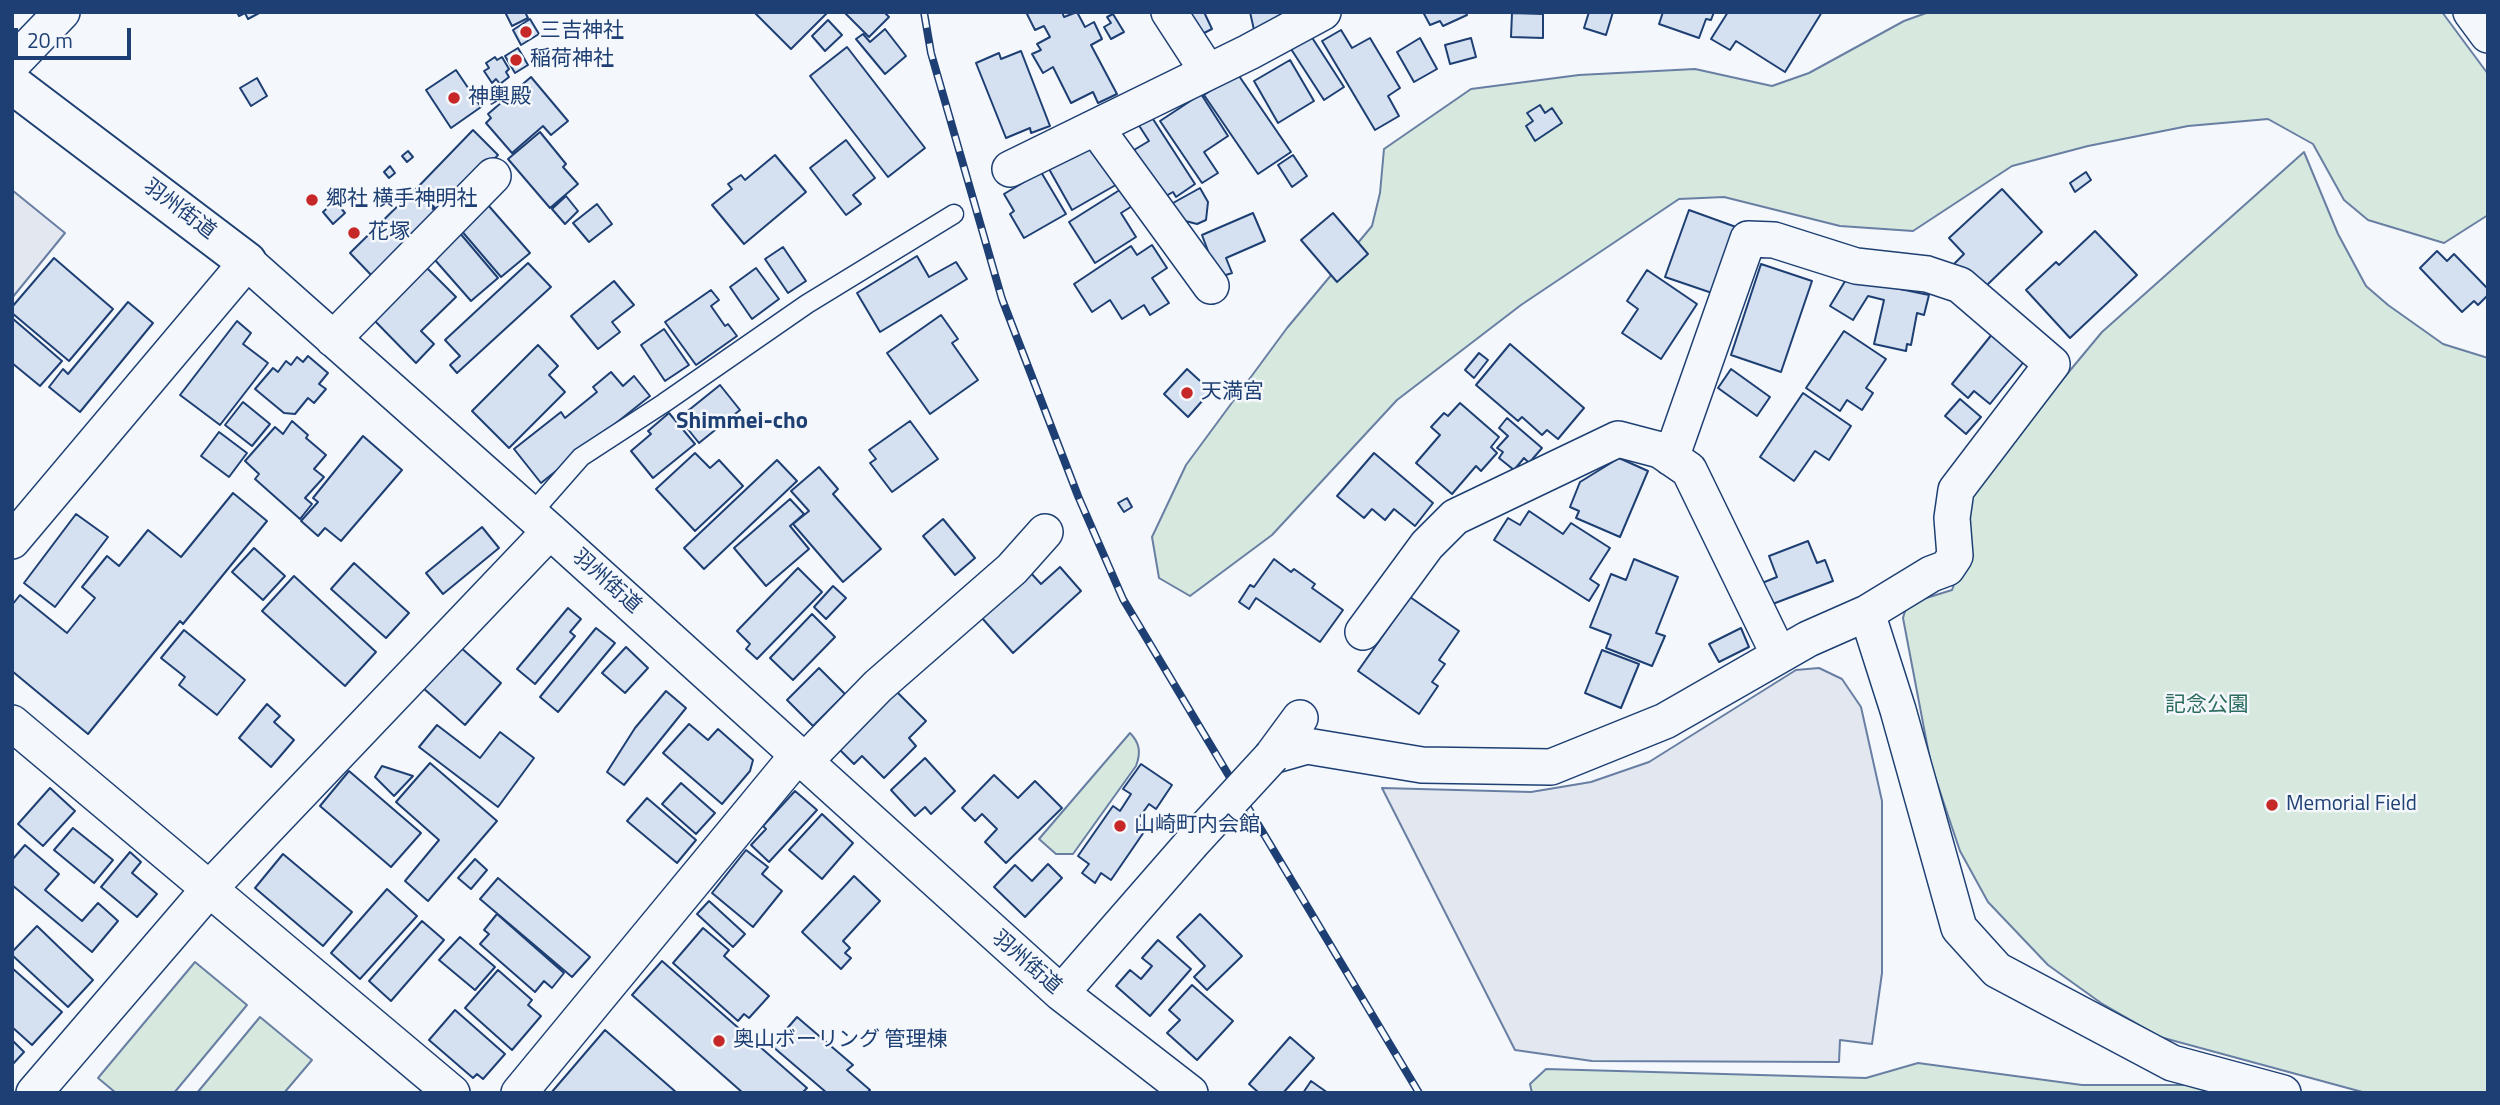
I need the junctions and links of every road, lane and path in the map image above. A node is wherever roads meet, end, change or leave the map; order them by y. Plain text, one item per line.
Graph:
1 (62, 12) edge
2 (1169, 12) edge
3 (1323, 12) edge
4 (2471, 12) edge
5 (2488, 34) edge
6 (12, 64) edge
7 (1208, 72) junction
8 (12, 84) edge
9 (1096, 128) junction
10 (1010, 169) dead end
11 (494, 176) dead end
12 (954, 214) dead end
13 (247, 262) junction
14 (1211, 286) dead end
15 (333, 339) junction
16 (1671, 458) junction
17 (540, 522) junction
18 (1045, 532) dead end
19 (12, 541) edge
20 (1867, 613) junction
21 (1363, 632) dead end
22 (1779, 655) junction
23 (1300, 718) dead end
24 (12, 723) edge
25 (1272, 756) junction
26 (800, 759) junction
27 (209, 888) junction
28 (1061, 993) junction
29 (34, 1093) edge
30 (452, 1093) edge
31 (519, 1093) edge
32 (1190, 1093) edge
33 (2283, 1093) edge

1 - 6 street
2 - 7 street
3 - 7 street
4 - 5 street
7 - 9 street
8 - 13 street, 羽州街道
9 - 10 street
9 - 14 street
11 - 15 street
12 - 17 lane
13 - 15 street, 羽州街道
13 - 19 street
15 - 17 street, 羽州街道
16 - 20 street
16 - 21 street
16 - 22 street
17 - 26 street, 羽州街道
17 - 27 street
18 - 26 street
20 - 22 street
20 - 33 street
22 - 25 street
23 - 25 street
24 - 27 street
25 - 28 street, bridge
26 - 28 street, 羽州街道
26 - 31 street
27 - 29 street
27 - 30 street
28 - 32 street, 羽州街道

